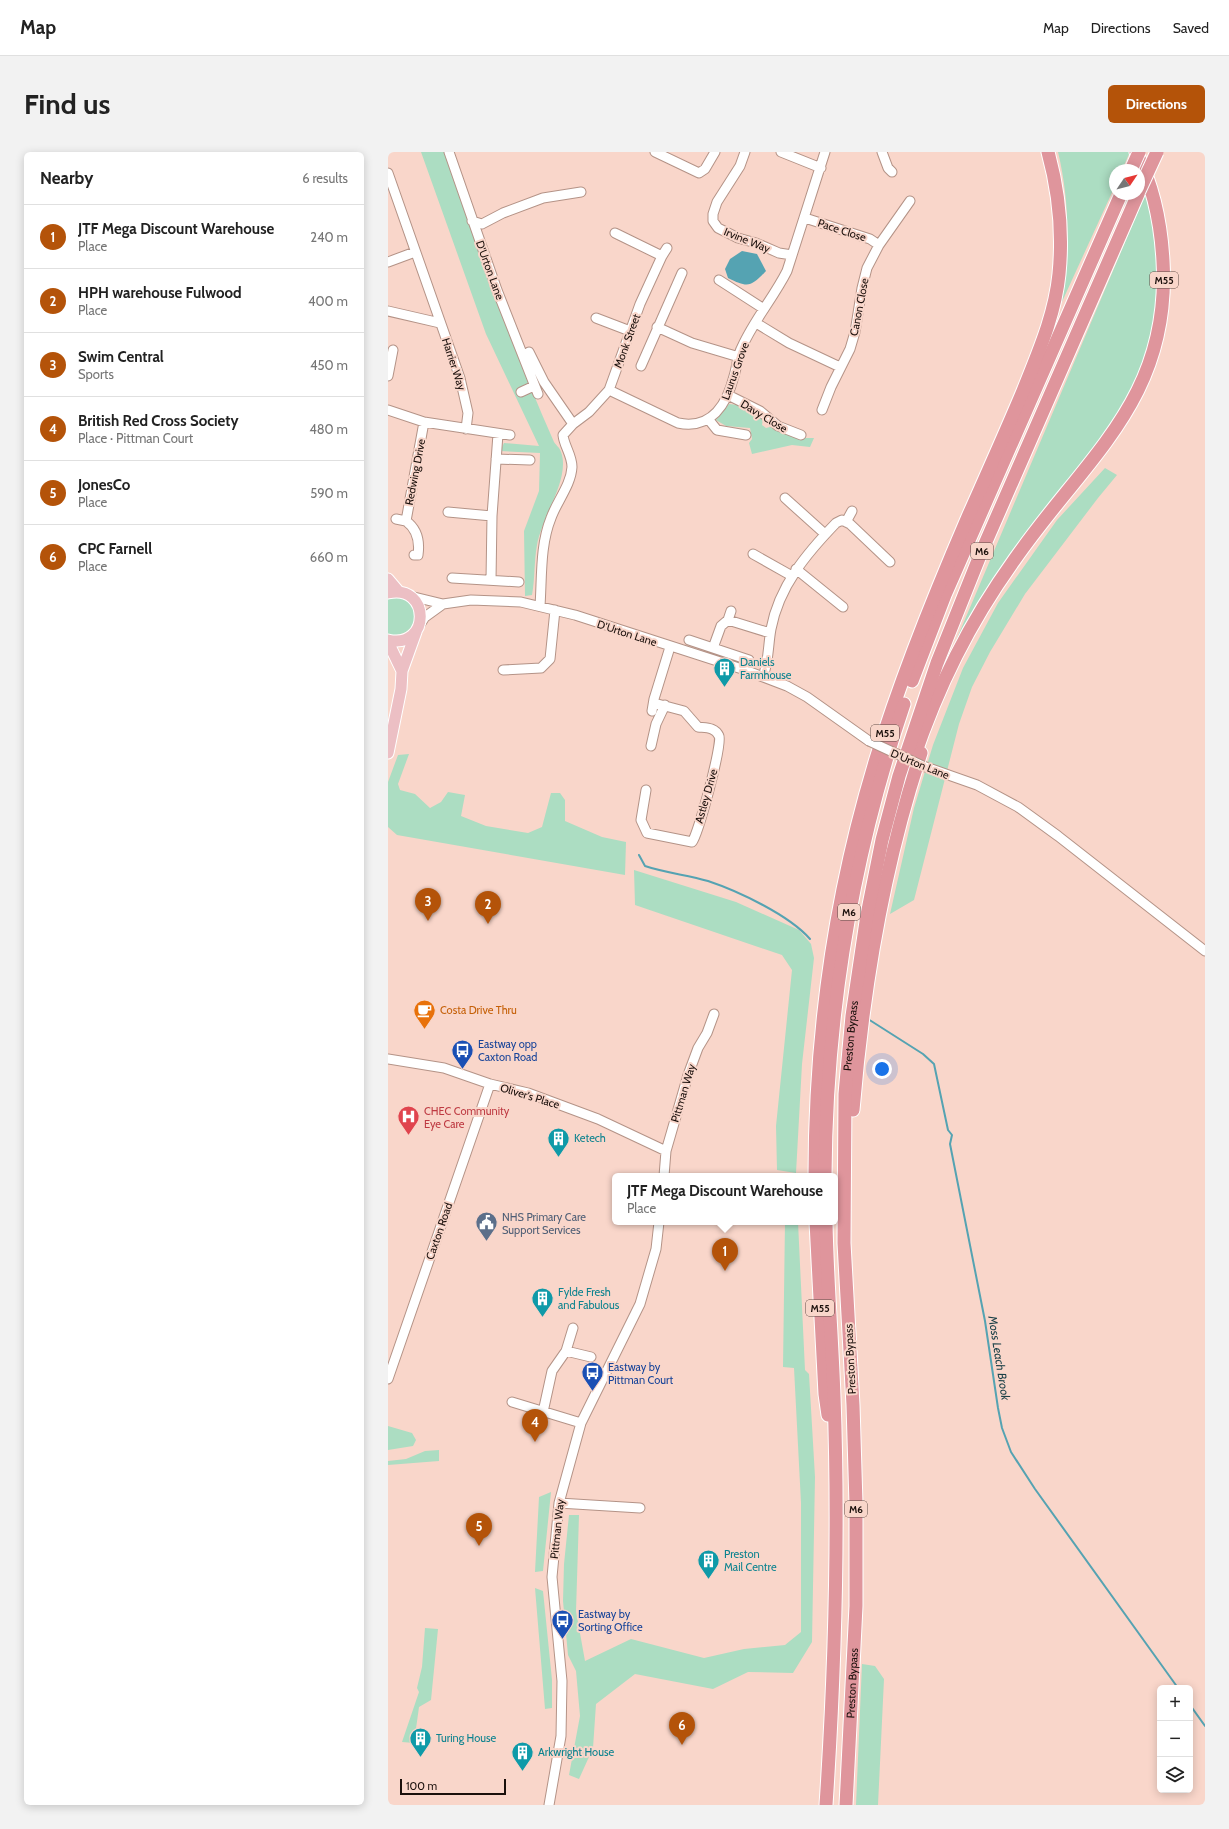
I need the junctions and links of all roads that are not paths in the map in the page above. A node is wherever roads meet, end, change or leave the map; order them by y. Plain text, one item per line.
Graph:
1 (449, 152) edge
2 (655, 152) edge
3 (715, 152) edge
4 (746, 152) edge
5 (781, 152) edge
6 (825, 152) edge
7 (882, 152) edge
8 (1048, 152) edge
9 (1137, 152) edge
10 (1157, 152) edge
11 (1133, 164) edge
12 (822, 168) junction
13 (892, 172) dead end
14 (388, 173) edge
15 (1145, 178) edge
16 (581, 192) dead end
17 (391, 193) edge
18 (1117, 200) edge
19 (1135, 200) edge
20 (910, 201) dead end
21 (805, 218) junction
22 (472, 221) junction
23 (615, 232) dead end
24 (879, 245) junction
25 (667, 248) dead end
26 (415, 252) junction
27 (792, 255) junction
28 (662, 256) junction
29 (388, 262) edge
30 (867, 268) joint
31 (682, 273) dead end
32 (718, 280) dead end
33 (764, 309) junction
34 (388, 311) edge
35 (596, 318) dead end
36 (440, 323) junction
37 (756, 323) junction
38 (657, 327) junction
39 (630, 331) junction
40 (393, 350) dead end
41 (529, 352) dead end
42 (739, 357) junction
43 (641, 366) dead end
44 (840, 367) junction
45 (388, 376) edge
46 (609, 390) junction
47 (521, 392) dead end
48 (728, 395) junction
49 (388, 410) edge
50 (822, 410) dead end
51 (709, 420) junction
52 (424, 422) junction
53 (573, 424) junction
54 (466, 429) junction
55 (498, 434) junction
56 (510, 435) dead end
57 (746, 435) dead end
58 (801, 435) dead end
59 (496, 459) junction
60 (530, 460) dead end
61 (785, 498) dead end
62 (852, 511) dead end
63 (448, 512) dead end
64 (492, 516) junction
65 (396, 519) dead end
66 (406, 521) junction
67 (846, 522) junction
68 (825, 534) junction
69 (753, 554) dead end
70 (414, 555) dead end
71 (890, 562) dead end
72 (794, 573) junction
73 (452, 578) dead end
74 (388, 579) edge
75 (490, 580) junction
76 (520, 582) dead end
77 (999, 582) junction
78 (388, 593) edge
79 (405, 594) junction
80 (443, 604) junction
81 (540, 606) junction
82 (843, 607) dead end
83 (555, 610) junction
84 (417, 629) junction
85 (770, 633) junction
86 (689, 640) dead end
87 (388, 641) edge
88 (670, 647) junction
89 (713, 648) junction
90 (749, 660) dead end
91 (504, 670) dead end
92 (402, 671) junction
93 (763, 677) junction
94 (666, 705) junction
95 (651, 746) dead end
96 (388, 753) edge
97 (646, 790) dead end
98 (867, 915) junction
99 (1205, 951) edge
100 (714, 1014) dead end
101 (388, 1059) edge
102 (490, 1084) junction
103 (666, 1151) junction
104 (664, 1173) edge
105 (815, 1173) edge
106 (825, 1173) edge
107 (844, 1213) junction
108 (659, 1225) edge
109 (816, 1225) edge
110 (826, 1225) edge
111 (574, 1328) dead end
112 (566, 1351) junction
113 (591, 1357) dead end
114 (388, 1379) edge
115 (512, 1402) dead end
116 (543, 1412) junction
117 (582, 1424) junction
118 (835, 1462) junction
119 (559, 1503) junction
120 (640, 1508) dead end
121 (549, 1805) edge
122 (826, 1805) edge
123 (846, 1805) edge

1 - 22 street, D'Urton Lane
2 - 3 street
4 - 27 street, Irvine Way
5 - 12 street
6 - 12 street, Laurus Grove
7 - 13 street
8 - 105 highway, M55
9 - 11 highway, bridge
9 - 77 highway, M55
10 - 15 highway, M6, bridge
12 - 21 street, Laurus Grove
14 - 17 street, Harrier Way
16 - 22 street
17 - 26 street, Harrier Way
18 - 106 highway, M6
19 - 98 highway, M6
20 - 24 street, Pace Close
21 - 24 street, Pace Close
21 - 27 street, Laurus Grove
22 - 47 street, D'Urton Lane
23 - 28 street
24 - 30 street, Pace Close
25 - 28 street, Monk Street
26 - 29 street
26 - 36 street, Harrier Way
27 - 33 street, Laurus Grove
28 - 39 street, Monk Street
30 - 44 street, Canon Close
31 - 38 street
32 - 33 street
33 - 37 street, Laurus Grove
34 - 36 street, Harrier Way
35 - 39 street
36 - 54 street, Harrier Way
37 - 42 street, Laurus Grove
37 - 44 street
38 - 42 street
38 - 43 street
39 - 46 street, Monk Street
40 - 45 street
41 - 53 street
42 - 48 street, Laurus Grove
44 - 50 street, Canon Close
46 - 51 street
46 - 53 street, Monk Street
48 - 51 street, Laurus Grove
48 - 58 street, Davy Close
49 - 52 street
51 - 57 street
52 - 54 street
52 - 66 street, Redwing Drive
53 - 81 street, Monk Street
54 - 55 street
55 - 56 street
55 - 59 street
59 - 60 street
59 - 64 street
61 - 68 street
62 - 67 street
63 - 64 street
64 - 75 street
65 - 66 street, Redwing Drive
66 - 70 street, Redwing Drive
67 - 68 street
67 - 71 street
68 - 72 street
69 - 72 street
72 - 82 street
72 - 85 street
73 - 75 street
74 - 79 main road
75 - 76 street
77 - 98 highway, M55
77 - 107 highway, M55
78 - 79 main road
79 - 80 street, D'Urton Lane
79 - 84 main road
80 - 81 street, D'Urton Lane
80 - 84 street, D'Urton Lane
81 - 83 street, D'Urton Lane
83 - 88 street, D'Urton Lane
83 - 91 street
84 - 87 main road
84 - 92 main road
85 - 89 street
85 - 93 street
86 - 89 street
87 - 92 main road
88 - 93 street, D'Urton Lane
88 - 94 street, Astley Drive
89 - 90 street
92 - 96 main road
93 - 99 street, D'Urton Lane, bridge
94 - 95 street
94 - 97 street, Astley Drive
98 - 107 highway, Preston Bypass / M6
100 - 103 street, Pittman Way
101 - 102 street, Oliver's Place
102 - 103 street, Oliver's Place
102 - 114 street, Caxton Road
103 - 104 street, Pittman Way
107 - 123 highway, Preston Bypass / M6
108 - 117 street, Pittman Way
109 - 118 highway, M55
110 - 118 highway, M6
111 - 112 street
112 - 113 street
112 - 116 street
115 - 116 street
116 - 117 street
117 - 119 street, Pittman Way
118 - 122 highway, Preston Bypass / M6
119 - 120 street
119 - 121 street, Pittman Way

